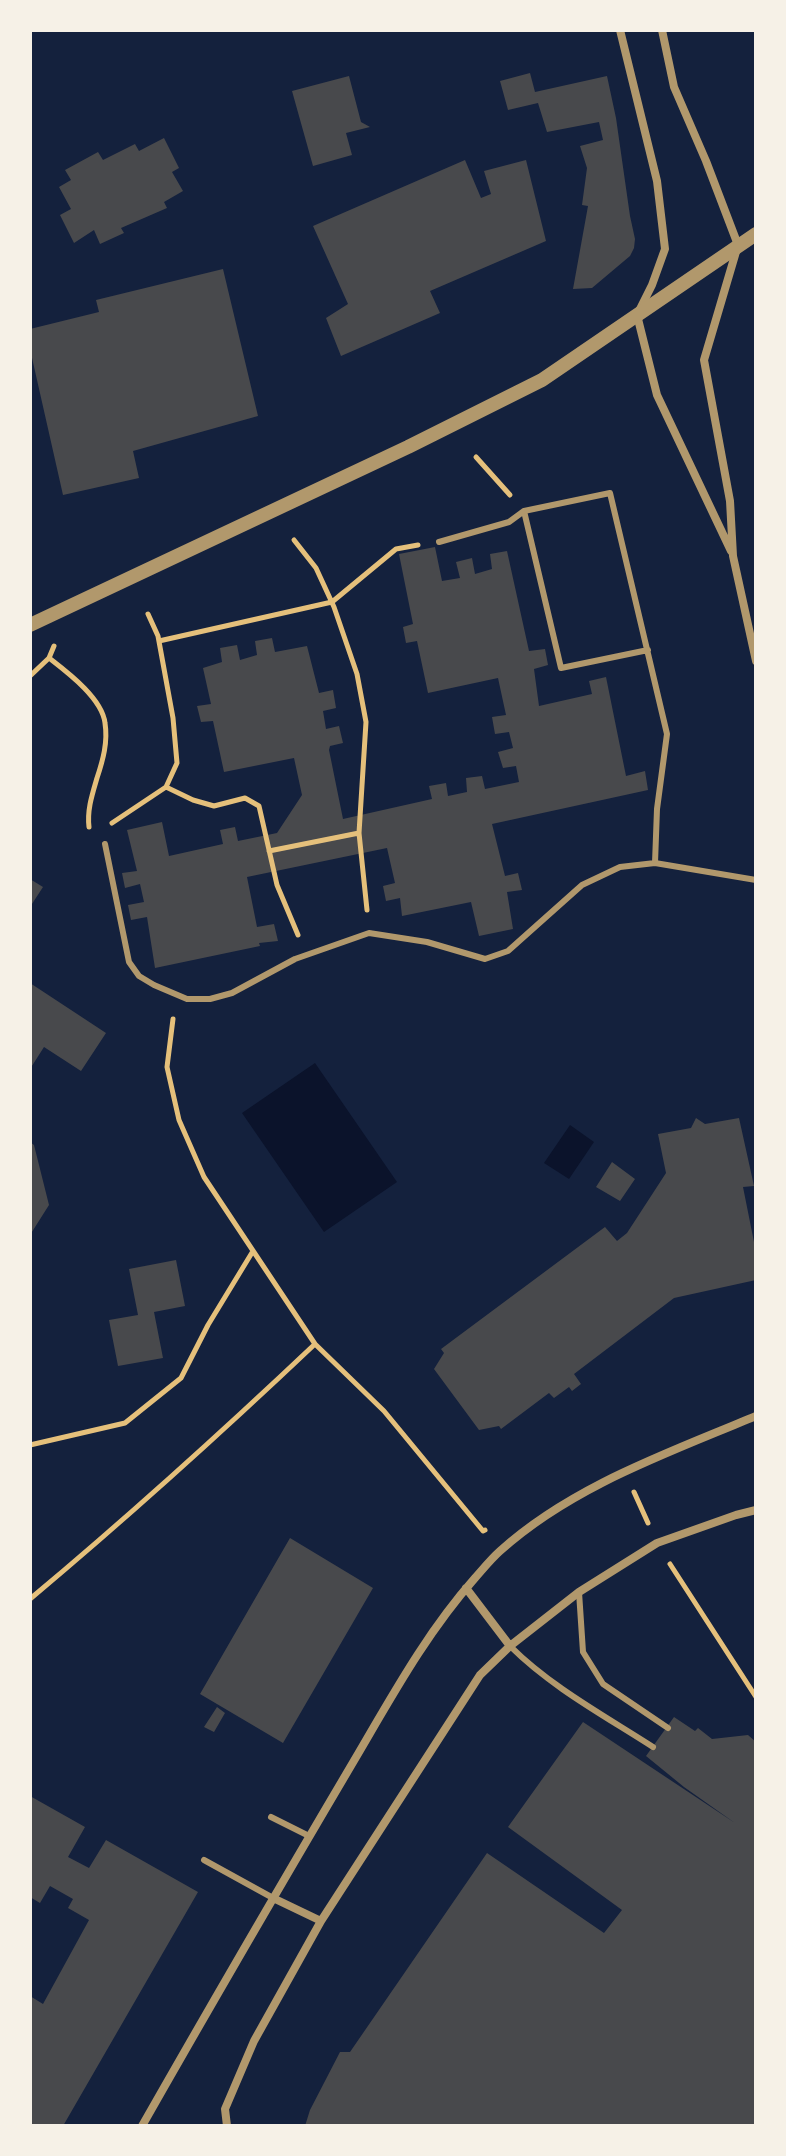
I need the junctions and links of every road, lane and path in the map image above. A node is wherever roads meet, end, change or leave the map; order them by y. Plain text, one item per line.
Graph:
1 (620, 30) edge
2 (662, 30) edge
3 (756, 234) edge
4 (738, 245) junction
5 (637, 315) junction
6 (476, 457) dead end
7 (524, 511) junction
8 (294, 540) dead end
9 (439, 542) joint
10 (733, 556) junction
11 (332, 602) junction
12 (148, 614) dead end
13 (30, 625) edge
14 (159, 641) junction
15 (648, 650) junction
16 (49, 658) dead end
17 (756, 661) edge
18 (166, 787) junction
19 (88, 825) dead end
20 (359, 833) junction
21 (105, 844) joint
22 (269, 851) junction
23 (655, 863) junction
24 (756, 880) edge
25 (369, 933) junction
26 (306, 956) junction
27 (176, 994) junction
28 (253, 1251) junction
29 (315, 1344) junction
30 (756, 1416) edge
31 (30, 1445) edge
32 (756, 1510) edge
33 (483, 1531) dead end
34 (466, 1588) junction
35 (579, 1592) junction
36 (30, 1598) edge
37 (510, 1646) junction
38 (668, 1728) dead end
39 (653, 1747) dead end
40 (271, 1817) dead end
41 (309, 1836) junction
42 (204, 1860) dead end
43 (273, 1898) junction
44 (321, 1921) junction
45 (142, 2126) edge
46 (224, 2126) edge

1 - 5 street
2 - 4 street
3 - 4 street
4 - 5 street
4 - 10 street
5 - 10 street
5 - 13 street
6 - 7 path
7 - 9 lane
7 - 15 lane
7 - 15 lane
8 - 11 path
9 - 11 path
10 - 17 street
11 - 14 path
11 - 20 path
12 - 14 path
14 - 18 path
15 - 23 lane
16 - 19 path
18 - 21 path
18 - 22 path
20 - 22 path
20 - 25 path
21 - 27 lane
22 - 26 path
23 - 24 lane
23 - 25 lane
25 - 26 lane
26 - 27 lane
27 - 28 path
28 - 29 path
28 - 31 path
29 - 33 path
29 - 36 path
30 - 34 street
32 - 35 street
34 - 37 street
34 - 41 street
35 - 37 street
35 - 38 lane
37 - 39 lane
37 - 44 street
40 - 41 lane
41 - 43 street
42 - 43 lane
43 - 44 street
43 - 45 street
44 - 46 street

